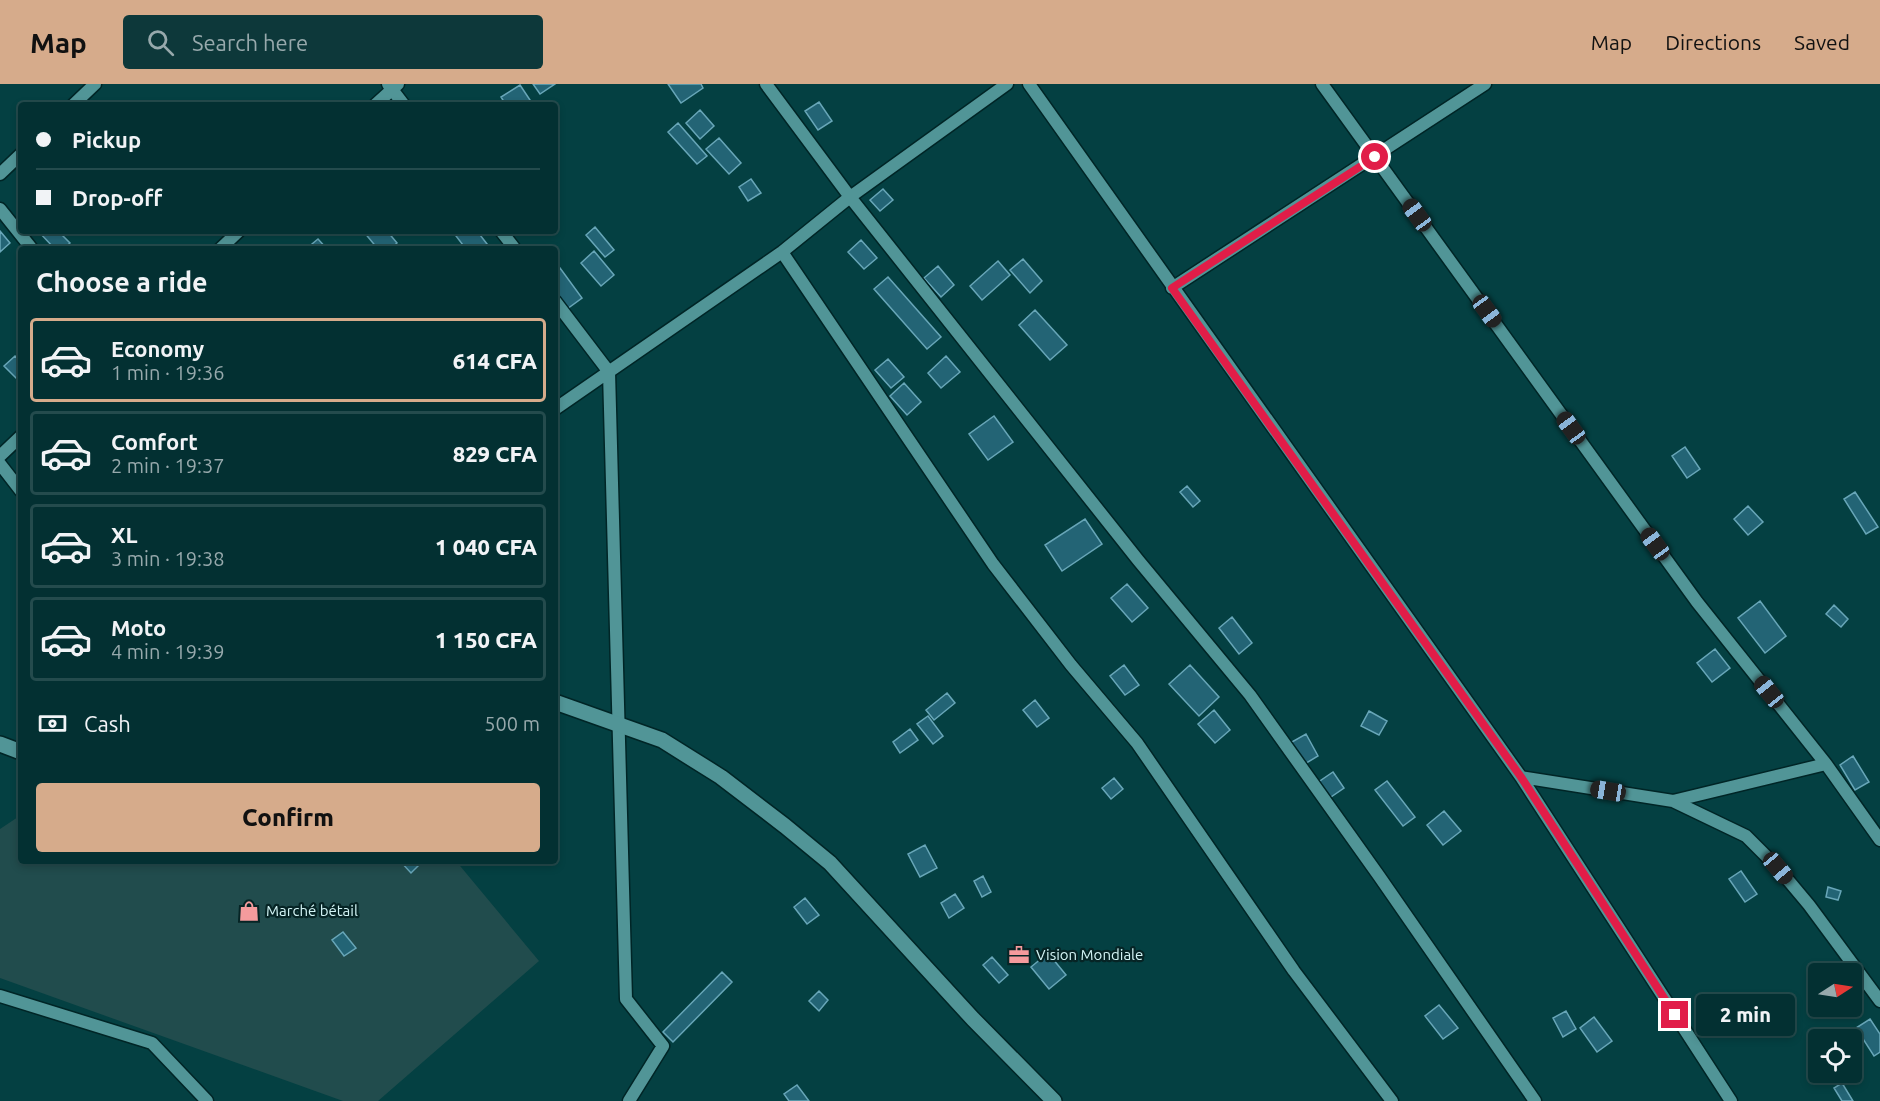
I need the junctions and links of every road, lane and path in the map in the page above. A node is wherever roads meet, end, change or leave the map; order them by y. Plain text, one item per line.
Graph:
1 (95, 84) edge
2 (766, 84) edge
3 (1007, 84) edge
4 (1029, 84) edge
5 (1322, 84) edge
6 (1485, 84) edge
7 (393, 86) edge
8 (76, 102) edge
9 (378, 102) edge
10 (402, 102) edge
11 (18, 157) edge
12 (1375, 157) junction
13 (0, 174) edge
14 (850, 197) junction
15 (0, 209) edge
16 (18, 232) edge
17 (20, 234) edge
18 (236, 234) edge
19 (503, 234) edge
20 (30, 246) edge
21 (223, 246) edge
22 (513, 246) edge
23 (782, 252) junction
24 (1172, 288) junction
25 (558, 305) edge
26 (609, 372) junction
27 (558, 407) edge
28 (18, 439) edge
29 (0, 456) edge
30 (0, 464) edge
31 (18, 487) edge
32 (558, 703) edge
33 (619, 724) junction
34 (0, 744) edge
35 (18, 751) edge
36 (1826, 764) junction
37 (1521, 777) junction
38 (1673, 801) junction
39 (1880, 840) edge
40 (0, 996) edge
41 (1880, 1001) edge
42 (1725, 1099) edge
43 (207, 1101) edge
44 (629, 1101) edge
45 (1054, 1101) edge
46 (1392, 1101) edge
47 (1535, 1101) edge

1 - 8 street
2 - 14 street
3 - 14 street
4 - 24 street
5 - 12 street
6 - 12 street
7 - 9 street
7 - 10 street
11 - 13 street
12 - 24 street
12 - 36 street
14 - 23 street
14 - 47 street
15 - 16 street
17 - 20 street
18 - 21 street
19 - 22 street
23 - 26 street
23 - 46 street
24 - 37 street
25 - 26 street
26 - 27 street
26 - 33 street
28 - 29 street
30 - 31 street
32 - 33 street
33 - 44 street
33 - 45 street
34 - 35 street
36 - 38 street
36 - 39 street
37 - 38 street
37 - 42 street
38 - 41 street
40 - 43 street

